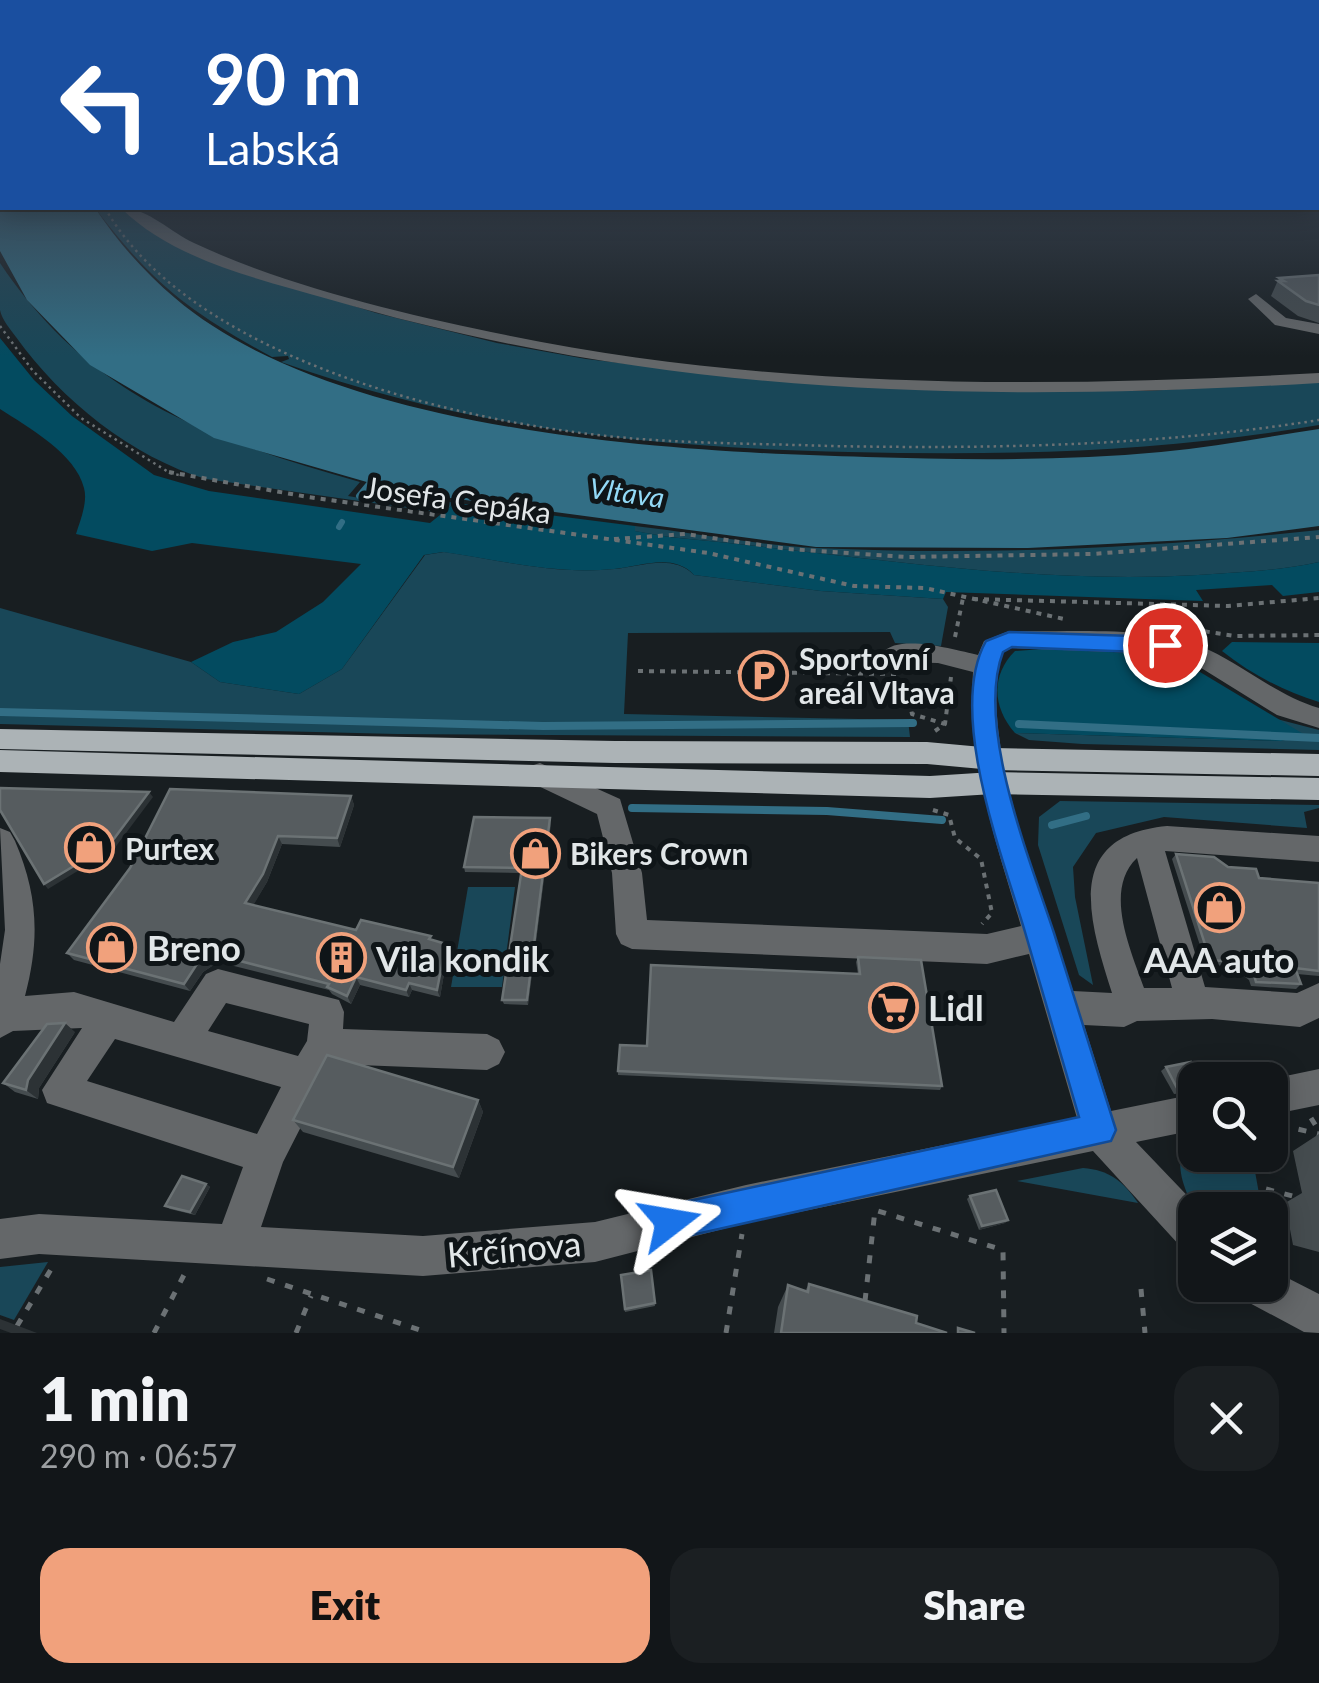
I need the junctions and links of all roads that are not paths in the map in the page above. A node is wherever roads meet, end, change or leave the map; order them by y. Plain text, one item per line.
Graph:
1 (168, 233) edge
2 (1256, 299) dead end
3 (1319, 330) edge
4 (1319, 378) edge
5 (899, 663) road end
6 (986, 666) junction
7 (1319, 718) edge
8 (0, 739) edge
9 (0, 761) edge
10 (1319, 765) edge
11 (994, 771) junction
12 (536, 773) junction
13 (1319, 790) edge
14 (1147, 840) junction
15 (0, 841) edge
16 (1319, 849) edge
17 (1038, 937) junction
18 (1319, 999) edge
19 (1193, 1004) junction
20 (1133, 1005) junction
21 (1060, 1007) junction
22 (1, 1018) edge
23 (108, 1020) junction
24 (182, 1042) junction
25 (488, 1052) dead end
26 (315, 1061) junction
27 (1178, 1115) edge
28 (1099, 1130) junction
29 (266, 1156) junction
30 (1178, 1215) edge
31 (0, 1239) edge
32 (246, 1260) junction
33 (1288, 1300) edge
34 (1319, 1317) edge

1 - 4 street
2 - 3 street
5 - 6 street
6 - 7 street
6 - 11 street
8 - 11 main road
9 - 12 main road
10 - 11 main road
11 - 12 main road
11 - 13 main road
11 - 17 street
12 - 17 street
14 - 16 street
14 - 19 street
14 - 20 street
15 - 22 street
17 - 21 street
18 - 19 street
19 - 20 street
20 - 21 street
21 - 28 street
22 - 23 street
23 - 24 street
23 - 29 street
24 - 26 street
24 - 26 street
25 - 26 street
26 - 29 street
27 - 28 street, Krčínova
28 - 30 street
28 - 32 street, Krčínova
29 - 32 street
31 - 32 street, Krčínova
33 - 34 street

